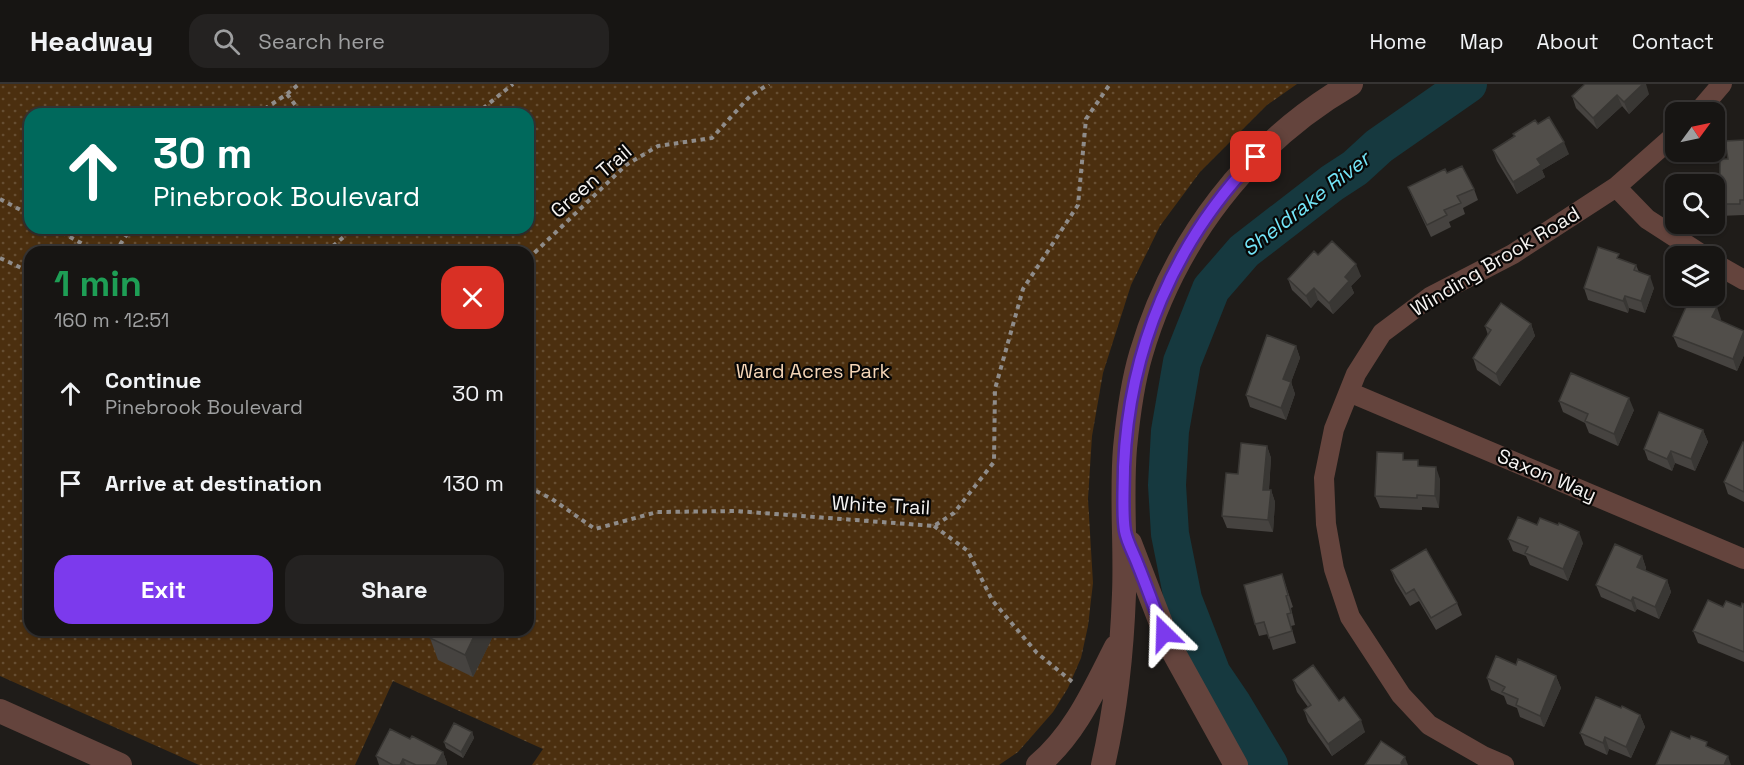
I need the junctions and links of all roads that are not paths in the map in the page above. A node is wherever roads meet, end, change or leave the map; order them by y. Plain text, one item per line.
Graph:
1 (1351, 84) edge
2 (1722, 84) edge
3 (1707, 102) edge
4 (1665, 144) edge
5 (1616, 187) junction
6 (1689, 246) edge
7 (1725, 269) edge
8 (1744, 280) edge
9 (1349, 392) junction
10 (1125, 531) junction
11 (1744, 559) edge
12 (1121, 637) junction
13 (0, 711) edge
14 (120, 765) edge
15 (1038, 765) edge
16 (1103, 765) edge
17 (1236, 765) edge
18 (1504, 765) edge

1 - 10 street
2 - 3 street
4 - 5 street, Winding Brook Road
5 - 6 street
5 - 9 street, Winding Brook Road
7 - 8 street
9 - 11 street, Saxon Way
9 - 18 street, Winding Brook Road
10 - 12 street
10 - 17 street
12 - 15 street
12 - 16 street
13 - 14 street

